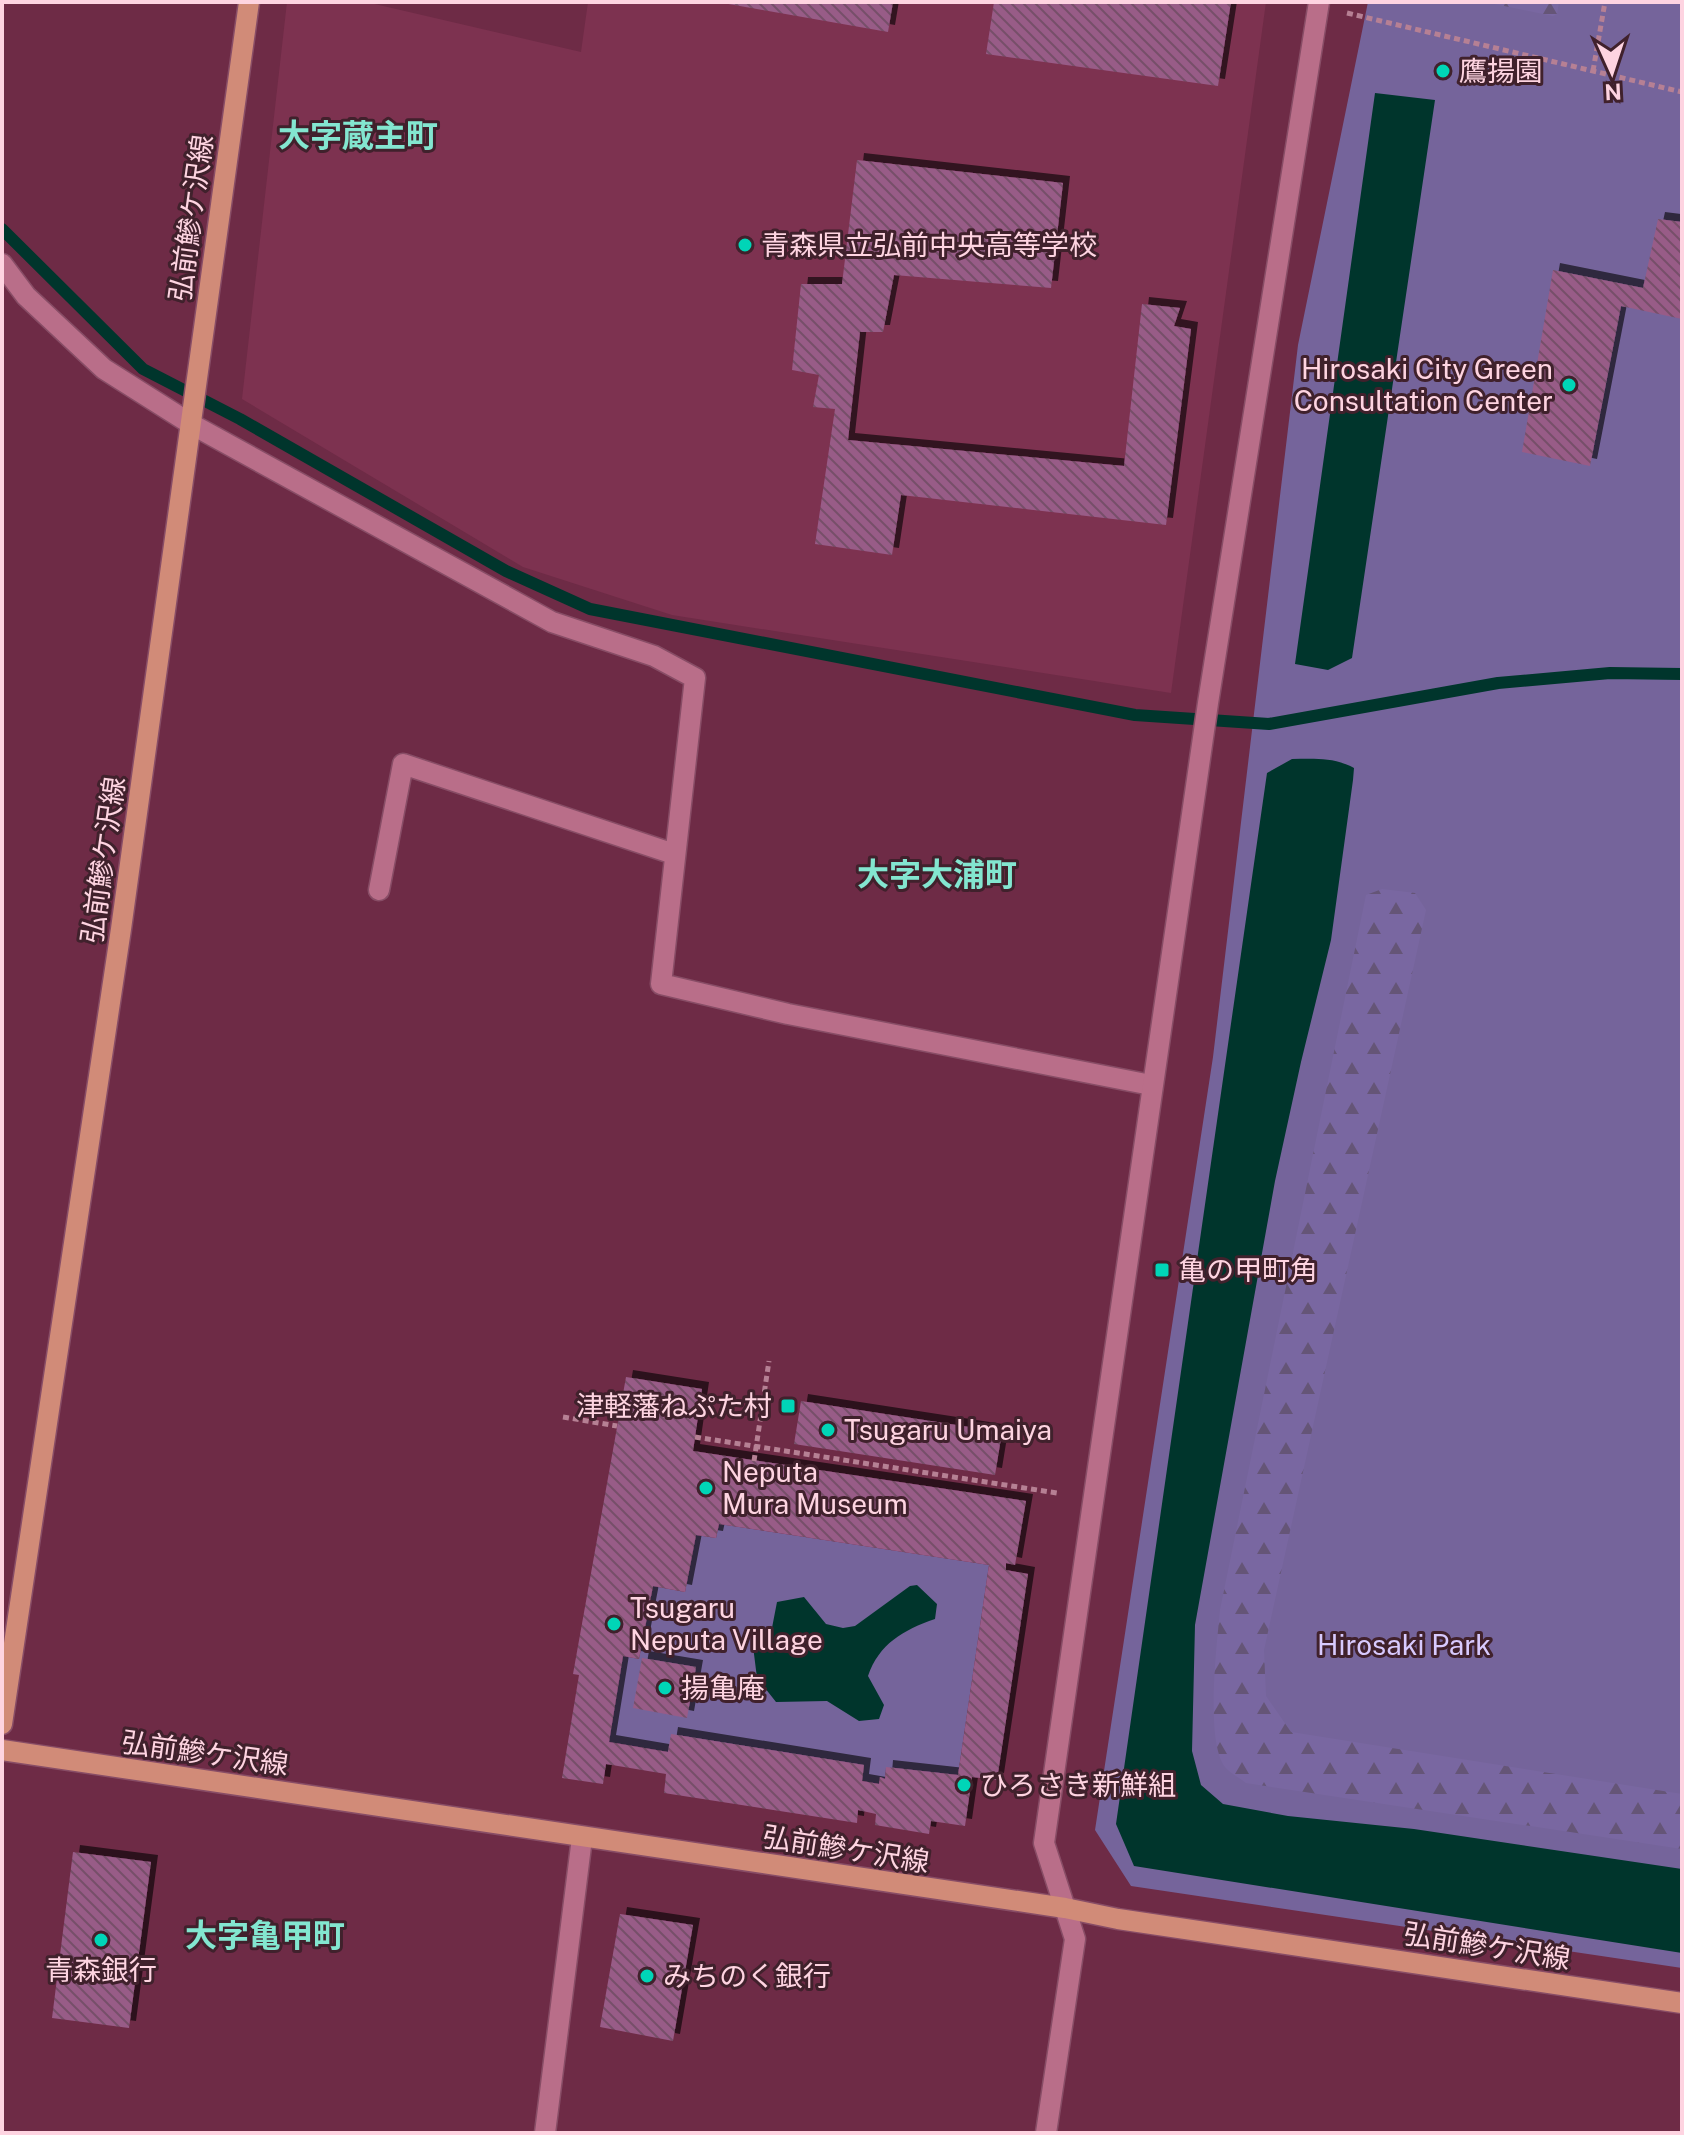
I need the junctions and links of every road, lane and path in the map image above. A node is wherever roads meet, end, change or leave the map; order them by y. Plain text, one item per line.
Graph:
1 (249, 2) edge
2 (1605, 2) edge
3 (1319, 4) edge
4 (1593, 71) junction
5 (1682, 92) edge
6 (2, 264) edge
7 (192, 416) junction
8 (674, 854) junction
9 (379, 890) dead end
10 (1151, 1085) junction
11 (769, 1361) dead end
12 (563, 1417) dead end
13 (617, 1426) dead end
14 (695, 1437) dead end
15 (756, 1447) junction
16 (754, 1461) dead end
17 (1057, 1493) dead end
18 (2, 1724) edge
19 (2, 1750) edge
20 (582, 1838) junction
21 (1065, 1908) junction
22 (1682, 2003) edge
23 (545, 2133) edge
24 (1046, 2133) edge

1 - 7 main road, 弘前鰺ケ沢線
2 - 4 path
3 - 4 path
3 - 10 street
4 - 5 path
6 - 7 street
7 - 8 street
7 - 18 main road, 弘前鰺ケ沢線
8 - 9 street
8 - 10 street
10 - 21 street
11 - 15 path
12 - 13 path
14 - 15 path
15 - 16 path
15 - 17 path
19 - 20 main road, 弘前鰺ケ沢線
20 - 21 main road, 弘前鰺ケ沢線
20 - 23 street
21 - 22 main road, 弘前鰺ケ沢線
21 - 24 street

